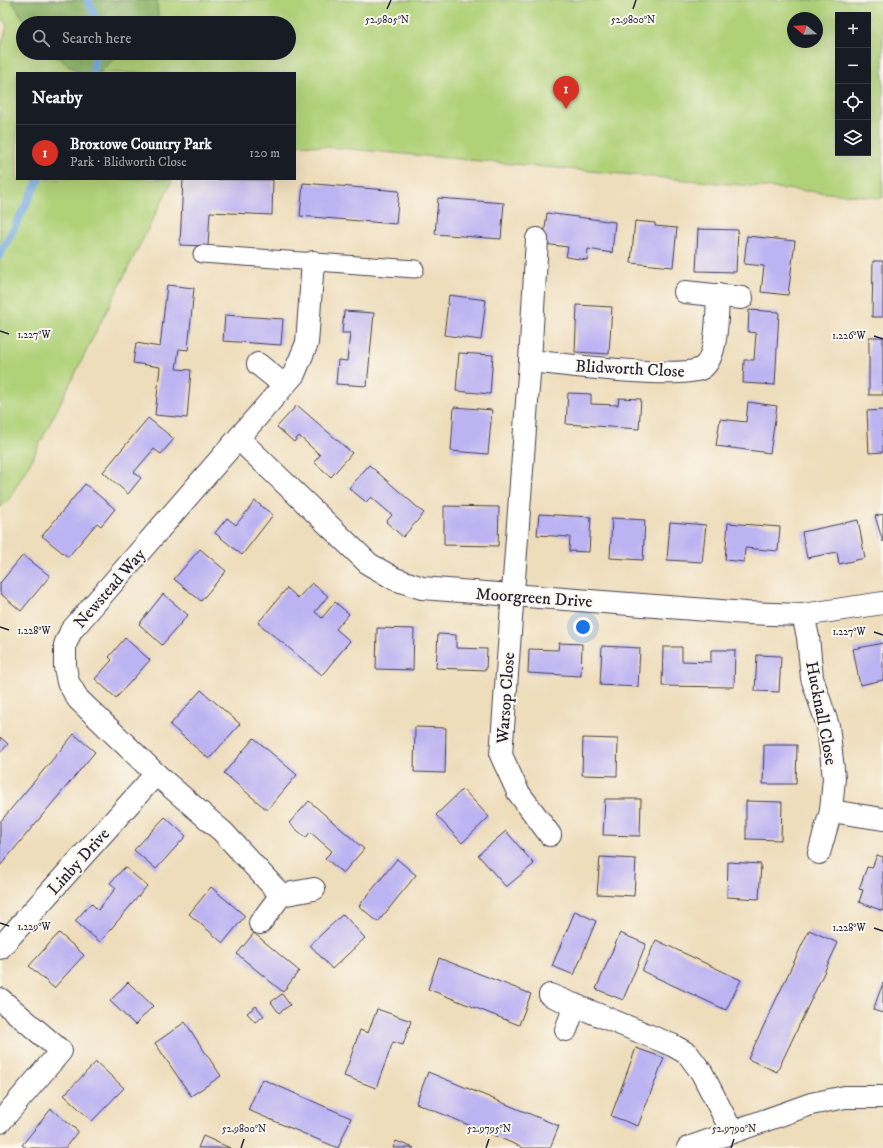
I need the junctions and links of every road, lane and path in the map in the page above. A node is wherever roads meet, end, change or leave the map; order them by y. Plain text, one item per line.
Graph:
1 (537, 239) dead end
2 (202, 254) dead end
3 (313, 262) junction
4 (415, 269) dead end
5 (685, 292) dead end
6 (718, 296) junction
7 (742, 298) dead end
8 (530, 361) junction
9 (258, 364) dead end
10 (284, 386) junction
11 (239, 439) junction
12 (512, 595) junction
13 (883, 603) edge
14 (803, 614) junction
15 (156, 774) junction
16 (831, 811) junction
17 (883, 819) edge
18 (550, 835) dead end
19 (819, 853) dead end
20 (314, 889) dead end
21 (282, 895) junction
22 (260, 923) dead end
23 (0, 948) edge
24 (550, 995) dead end
25 (0, 999) edge
26 (575, 1005) junction
27 (566, 1030) dead end
28 (883, 1097) edge
29 (0, 1122) edge
30 (732, 1132) junction
31 (688, 1148) edge

1 - 8 street
2 - 3 lane
3 - 4 lane
3 - 10 street, Newstead Way
5 - 6 street
6 - 7 street
6 - 8 street, Blidworth Close
8 - 12 street
9 - 10 street
10 - 11 street, Newstead Way
11 - 12 street, Moorgreen Drive
11 - 15 street, Newstead Way
12 - 14 street, Moorgreen Drive
12 - 18 street, Warsop Close
13 - 14 street, Moorgreen Drive
14 - 16 street, Hucknall Close
15 - 21 street, Newstead Way
15 - 23 street, Linby Drive
16 - 17 street
16 - 19 street, Hucknall Close
20 - 21 street
21 - 22 street
24 - 26 street
25 - 29 street
26 - 27 street
26 - 30 street
28 - 30 street
30 - 31 street

